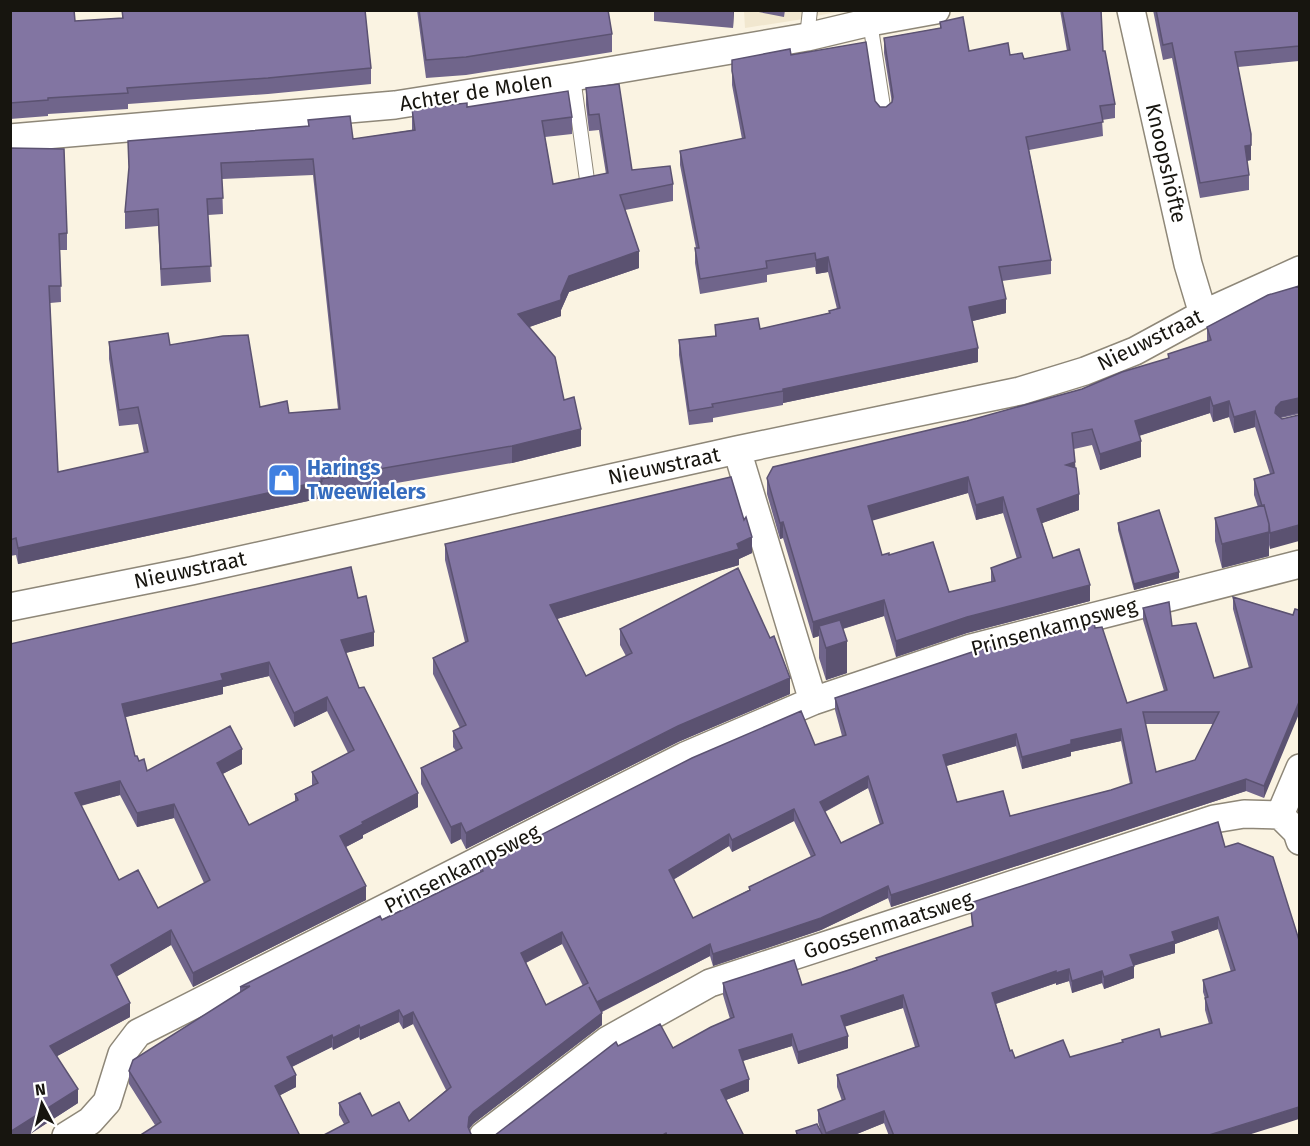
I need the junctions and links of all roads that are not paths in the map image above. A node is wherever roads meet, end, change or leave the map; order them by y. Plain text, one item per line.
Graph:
1 (936, 10) edge
2 (1131, 10) edge
3 (870, 22) junction
4 (808, 24) edge
5 (573, 77) junction
6 (884, 113) edge
7 (10, 138) edge
8 (587, 180) edge
9 (1299, 270) edge
10 (1203, 314) junction
11 (737, 450) junction
12 (1299, 564) edge
13 (10, 607) edge
14 (813, 701) junction
15 (1299, 768) edge
16 (1280, 815) junction
17 (1299, 841) edge
18 (66, 1136) edge
19 (483, 1136) edge

1 - 3 street, Achter de Molen
2 - 10 street, Knoopshöfte
3 - 4 street, Achter de Molen
3 - 6 lane
4 - 5 street, Achter de Molen
5 - 7 street, Achter de Molen
5 - 8 lane
9 - 10 street, Nieuwstraat
10 - 11 street, Nieuwstraat
11 - 13 street, Nieuwstraat
11 - 14 street
12 - 14 street, Prinsenkampsweg
14 - 18 street, Prinsenkampsweg
15 - 16 street
16 - 17 street
16 - 19 street, Goossenmaatsweg

